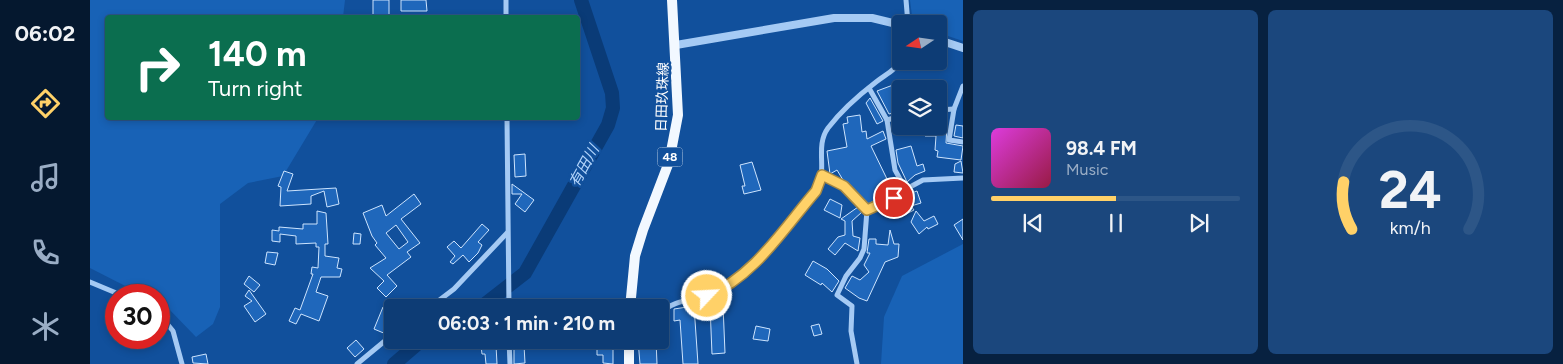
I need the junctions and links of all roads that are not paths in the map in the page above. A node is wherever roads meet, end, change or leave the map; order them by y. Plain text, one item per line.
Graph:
1 (506, 0) edge
2 (672, 0) edge
3 (906, 0) edge
4 (506, 15) edge
5 (907, 15) edge
6 (892, 23) edge
7 (948, 43) edge
8 (676, 45) junction
9 (963, 48) edge
10 (894, 70) edge
11 (963, 86) edge
12 (869, 88) junction
13 (947, 109) edge
14 (954, 109) junction
15 (892, 119) edge
16 (507, 120) edge
17 (887, 120) junction
18 (963, 142) edge
19 (822, 175) junction
20 (963, 178) edge
21 (906, 190) junction
22 (867, 210) junction
23 (507, 233) junction
24 (90, 282) edge
25 (105, 288) edge
26 (441, 299) edge
27 (509, 299) edge
28 (631, 299) edge
29 (669, 306) edge
30 (170, 328) edge
31 (384, 342) edge
32 (510, 349) edge
33 (629, 349) edge
34 (182, 364) edge
35 (357, 364) edge
36 (510, 364) edge
37 (629, 364) edge
38 (857, 364) edge

1 - 4 street
2 - 8 main road, 日田玖珠線 / 48
3 - 5 street
6 - 8 street
7 - 9 street
8 - 28 main road, 日田玖珠線 / 48
10 - 12 street
11 - 14 street
12 - 17 street
12 - 19 street
13 - 14 street
14 - 18 street
15 - 17 street
16 - 23 street
17 - 21 street
19 - 22 street
19 - 29 street
20 - 21 street
21 - 22 street
22 - 38 street
23 - 26 street
23 - 27 street
24 - 25 street
30 - 34 street
31 - 35 street
32 - 36 street
33 - 37 main road

